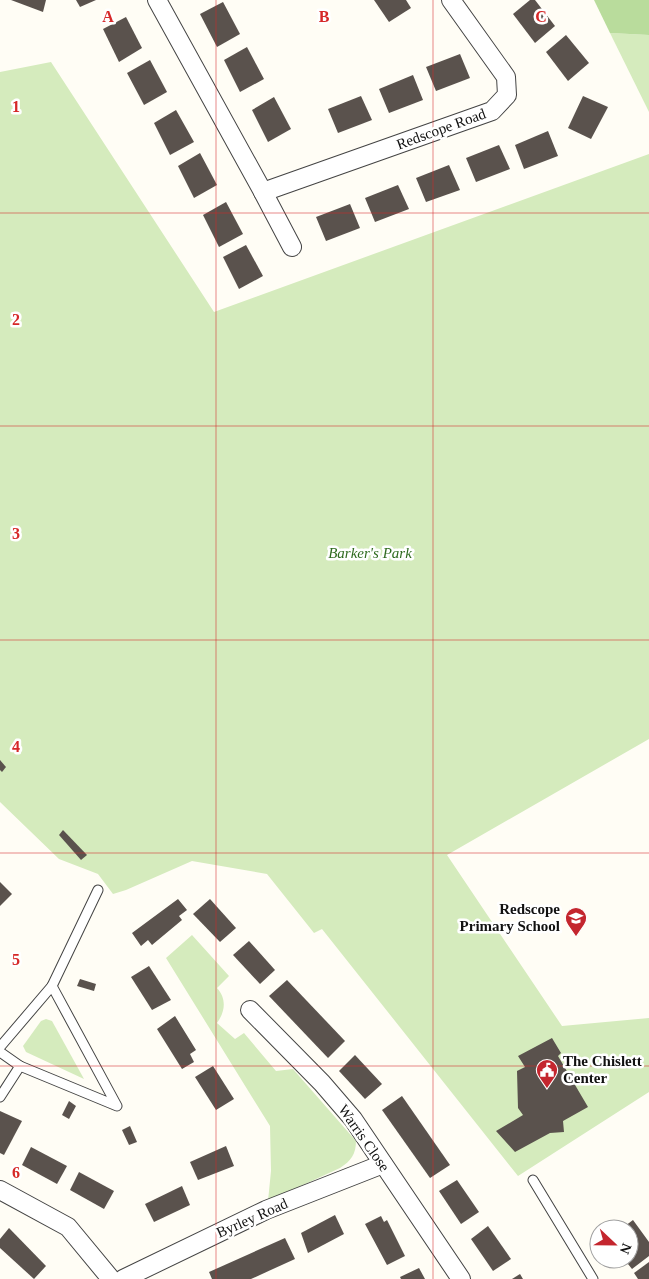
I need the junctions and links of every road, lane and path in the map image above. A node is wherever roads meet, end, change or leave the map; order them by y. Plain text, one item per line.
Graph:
1 (157, 0) edge
2 (451, 0) edge
3 (263, 192) junction
4 (292, 247) dead end
5 (98, 890) dead end
6 (52, 986) junction
7 (250, 1010) dead end
8 (0, 1047) edge
9 (0, 1052) edge
10 (20, 1066) junction
11 (0, 1097) edge
12 (383, 1164) junction
13 (534, 1180) dead end
14 (0, 1190) edge
15 (111, 1279) edge
16 (123, 1279) edge
17 (461, 1279) edge
18 (593, 1279) edge

1 - 3 street
2 - 3 street, Redscope Road
3 - 4 street
5 - 6 lane
6 - 8 lane
6 - 10 lane
7 - 12 street, Warris Close
9 - 10 lane
10 - 11 lane
12 - 16 street, Byrley Road
12 - 17 street, Warris Close
13 - 18 lane
14 - 15 street

